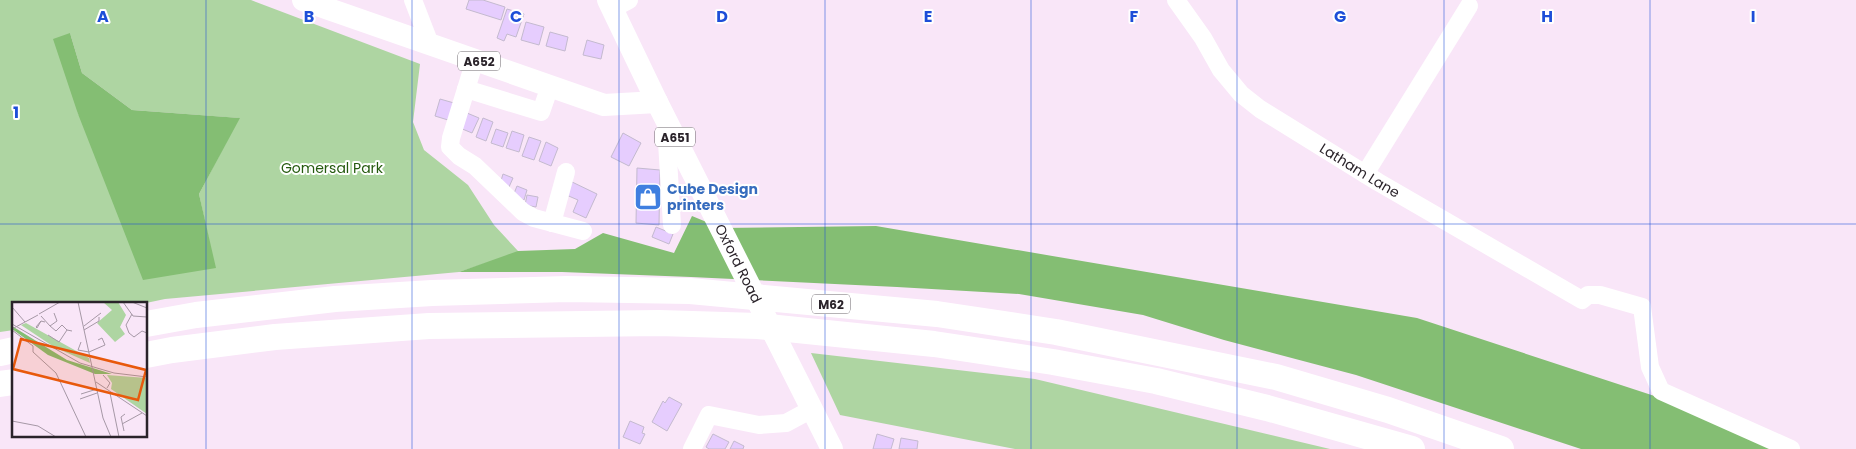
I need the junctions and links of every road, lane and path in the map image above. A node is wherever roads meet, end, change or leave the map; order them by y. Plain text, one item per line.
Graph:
1 (303, 0) edge
2 (413, 0) edge
3 (1176, 0) edge
4 (616, 3) edge
5 (1469, 6) dead end
6 (430, 44) junction
7 (476, 60) junction
8 (550, 86) junction
9 (466, 89) junction
10 (657, 102) junction
11 (673, 134) junction
12 (566, 172) dead end
13 (1366, 174) junction
14 (552, 223) junction
15 (672, 224) dead end
16 (583, 231) dead end
17 (148, 324) edge
18 (148, 355) edge
19 (807, 400) junction
20 (692, 449) edge
21 (832, 449) edge
22 (1412, 449) edge
23 (1501, 449) edge
24 (1791, 449) edge

1 - 6 main road, A652
2 - 6 street
3 - 13 street, Latham Lane
4 - 10 main road, Oxford Road / A651
5 - 13 street
6 - 7 main road, A652
7 - 8 main road, A652
7 - 9 street
8 - 9 street
8 - 10 main road, A652
9 - 14 street
10 - 11 main road, Oxford Road / A651
11 - 15 street
11 - 19 main road, Oxford Road / A651
12 - 14 street
13 - 24 street, Latham Lane
14 - 16 street
17 - 23 highway, M62
18 - 22 highway, M62
19 - 20 street
19 - 21 main road, A651

